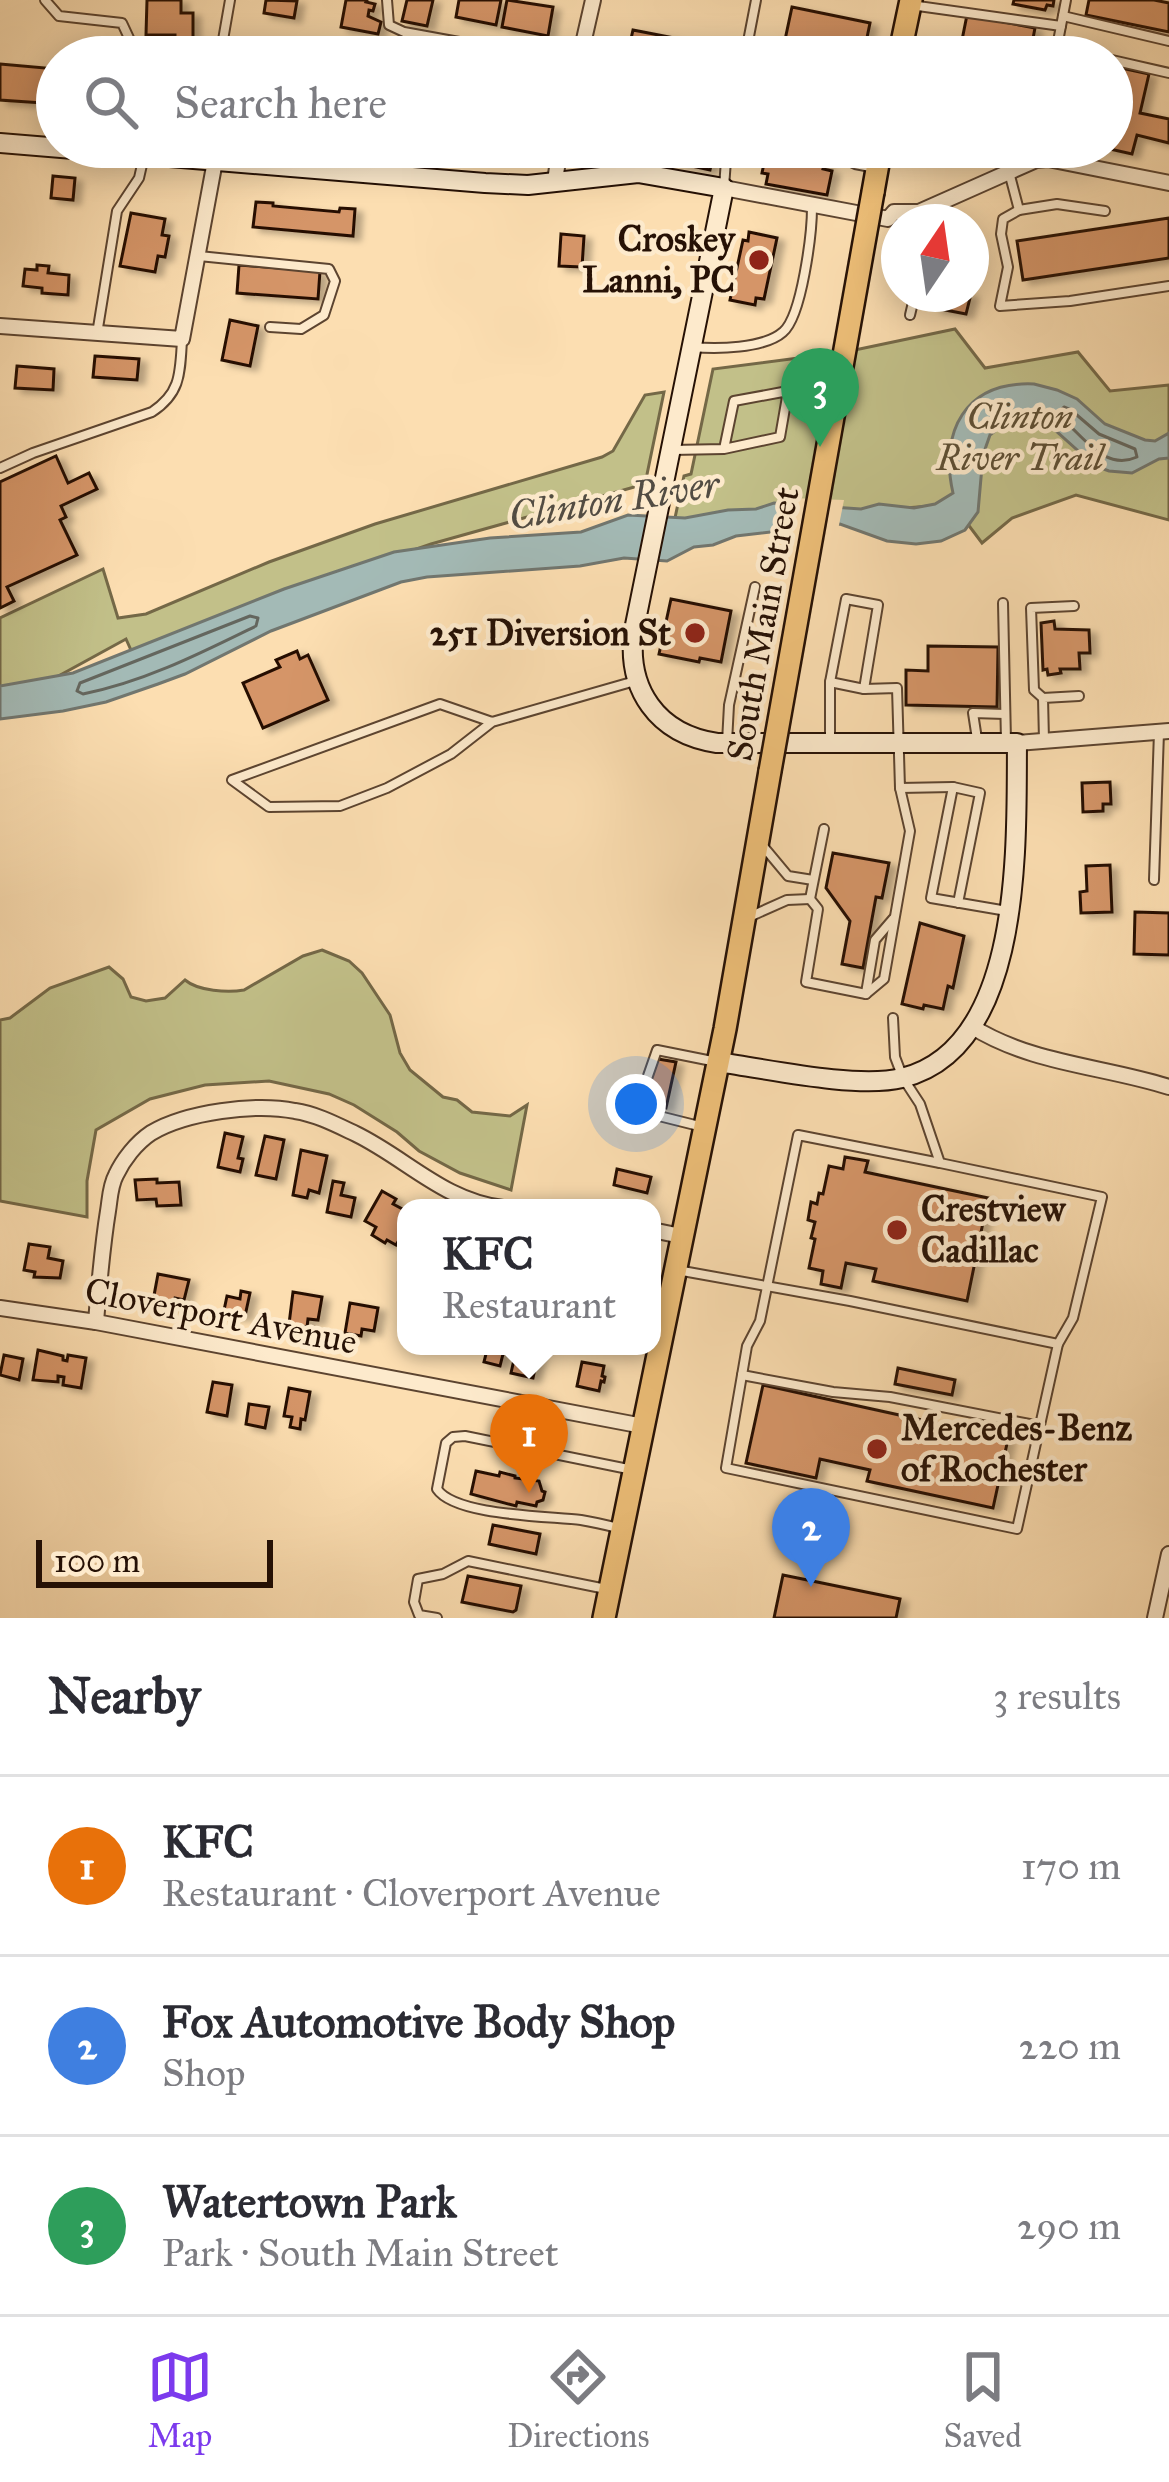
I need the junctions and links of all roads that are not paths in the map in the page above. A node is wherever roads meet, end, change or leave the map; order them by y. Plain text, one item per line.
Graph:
1 (45, 0) edge
2 (230, 0) edge
3 (387, 0) edge
4 (592, 0) edge
5 (756, 0) edge
6 (1066, 0) edge
7 (910, 2) edge
8 (1062, 21) junction
9 (128, 36) edge
10 (224, 36) edge
11 (426, 36) edge
12 (584, 36) edge
13 (749, 36) edge
14 (903, 36) edge
15 (1059, 36) edge
16 (1169, 41) edge
17 (1133, 65) edge
18 (1169, 74) edge
19 (0, 143) edge
20 (36, 145) edge
21 (141, 168) edge
22 (206, 168) edge
23 (334, 168) edge
24 (557, 168) edge
25 (725, 168) edge
26 (877, 168) edge
27 (1011, 168) edge
28 (1121, 168) edge
29 (1008, 170) junction
30 (1168, 180) edge
31 (555, 181) junction
32 (724, 188) junction
33 (945, 204) edge
34 (812, 206) junction
35 (1019, 210) junction
36 (1105, 212) dead end
37 (881, 218) edge
38 (198, 256) junction
39 (1169, 286) edge
40 (911, 312) edge
41 (910, 315) dead end
42 (0, 326) edge
43 (270, 327) dead end
44 (97, 334) junction
45 (182, 339) junction
46 (691, 347) junction
47 (724, 448) junction
48 (670, 450) junction
49 (0, 468) edge
50 (755, 587) dead end
51 (1003, 603) dead end
52 (1074, 606) dead end
53 (637, 680) junction
54 (830, 682) junction
55 (864, 689) junction
56 (1079, 696) dead end
57 (1043, 698) junction
58 (1005, 714) junction
59 (492, 722) junction
60 (1164, 732) edge
61 (1044, 741) junction
62 (1012, 742) junction
63 (726, 743) junction
64 (978, 743) junction
65 (830, 744) junction
66 (897, 744) junction
67 (952, 787) junction
68 (900, 788) junction
69 (824, 829) dead end
70 (758, 838) junction
71 (814, 880) junction
72 (1154, 880) dead end
73 (810, 899) junction
74 (958, 903) junction
75 (745, 910) junction
76 (1008, 911) junction
77 (895, 916) junction
78 (866, 994) junction
79 (892, 1018) dead end
80 (971, 1026) junction
81 (718, 1062) junction
82 (903, 1078) junction
83 (1169, 1087) edge
84 (705, 1127) junction
85 (940, 1163) junction
86 (463, 1199) edge
87 (661, 1233) edge
88 (681, 1236) junction
89 (676, 1270) junction
90 (767, 1286) junction
91 (0, 1308) edge
92 (96, 1322) junction
93 (661, 1341) edge
94 (1058, 1343) junction
95 (658, 1355) edge
96 (742, 1375) junction
97 (643, 1426) junction
98 (1040, 1426) junction
99 (635, 1470) junction
100 (622, 1529) junction
101 (1169, 1554) edge
102 (609, 1589) junction
103 (437, 1618) edge
104 (604, 1618) edge
105 (1155, 1618) edge

1 - 9 lane
2 - 10 lane
3 - 11 lane
4 - 12 street
5 - 13 lane
6 - 8 lane
7 - 8 lane
7 - 14 main road
8 - 15 lane
8 - 16 lane
17 - 18 lane
19 - 20 street
21 - 44 lane
22 - 38 street
23 - 31 street
24 - 31 street
25 - 32 lane
26 - 70 main road, South Main Street, bridge
27 - 29 street
28 - 30 street
29 - 33 street
29 - 35 lane
31 - 32 street
32 - 34 street
32 - 46 street
34 - 37 street
34 - 46 lane
35 - 36 lane
35 - 39 lane
38 - 43 lane
38 - 45 street
40 - 41 lane
42 - 44 street
44 - 45 street
45 - 49 lane
46 - 48 street
47 - 47 lane
47 - 48 lane
48 - 53 street
50 - 63 lane
51 - 58 lane
52 - 57 lane
53 - 59 lane
53 - 63 street
54 - 55 lane
54 - 55 lane
54 - 65 lane
55 - 66 lane
56 - 57 lane
57 - 61 lane
58 - 62 lane
58 - 64 lane
59 - 59 lane
60 - 61 street
60 - 72 lane
61 - 62 street
62 - 64 street
62 - 76 street
63 - 65 street
64 - 66 street
65 - 66 street
66 - 68 lane
67 - 68 lane
67 - 74 lane
67 - 74 lane
68 - 77 lane
69 - 71 lane
70 - 71 lane
70 - 75 main road, South Main Street
71 - 73 lane
73 - 75 lane
73 - 78 lane
74 - 76 lane
75 - 81 main road, South Main Street
76 - 80 street
77 - 78 lane
77 - 78 lane
79 - 82 lane
80 - 82 street
80 - 83 street
81 - 82 street
81 - 84 main road, South Main Street
81 - 84 lane
82 - 85 lane
84 - 88 main road, South Main Street
85 - 90 lane
85 - 94 lane
86 - 92 street
87 - 88 street
88 - 89 main road, South Main Street
89 - 90 lane
89 - 93 main road, South Main Street
90 - 94 lane
90 - 96 lane
91 - 92 street, Cloverport Avenue
92 - 97 street, Cloverport Avenue
94 - 98 lane
95 - 97 main road, South Main Street
96 - 98 lane
96 - 98 lane
97 - 99 main road, South Main Street
99 - 100 main road, South Main Street
99 - 100 lane
100 - 102 main road, South Main Street
101 - 105 street
102 - 103 lane
102 - 104 main road, South Main Street

